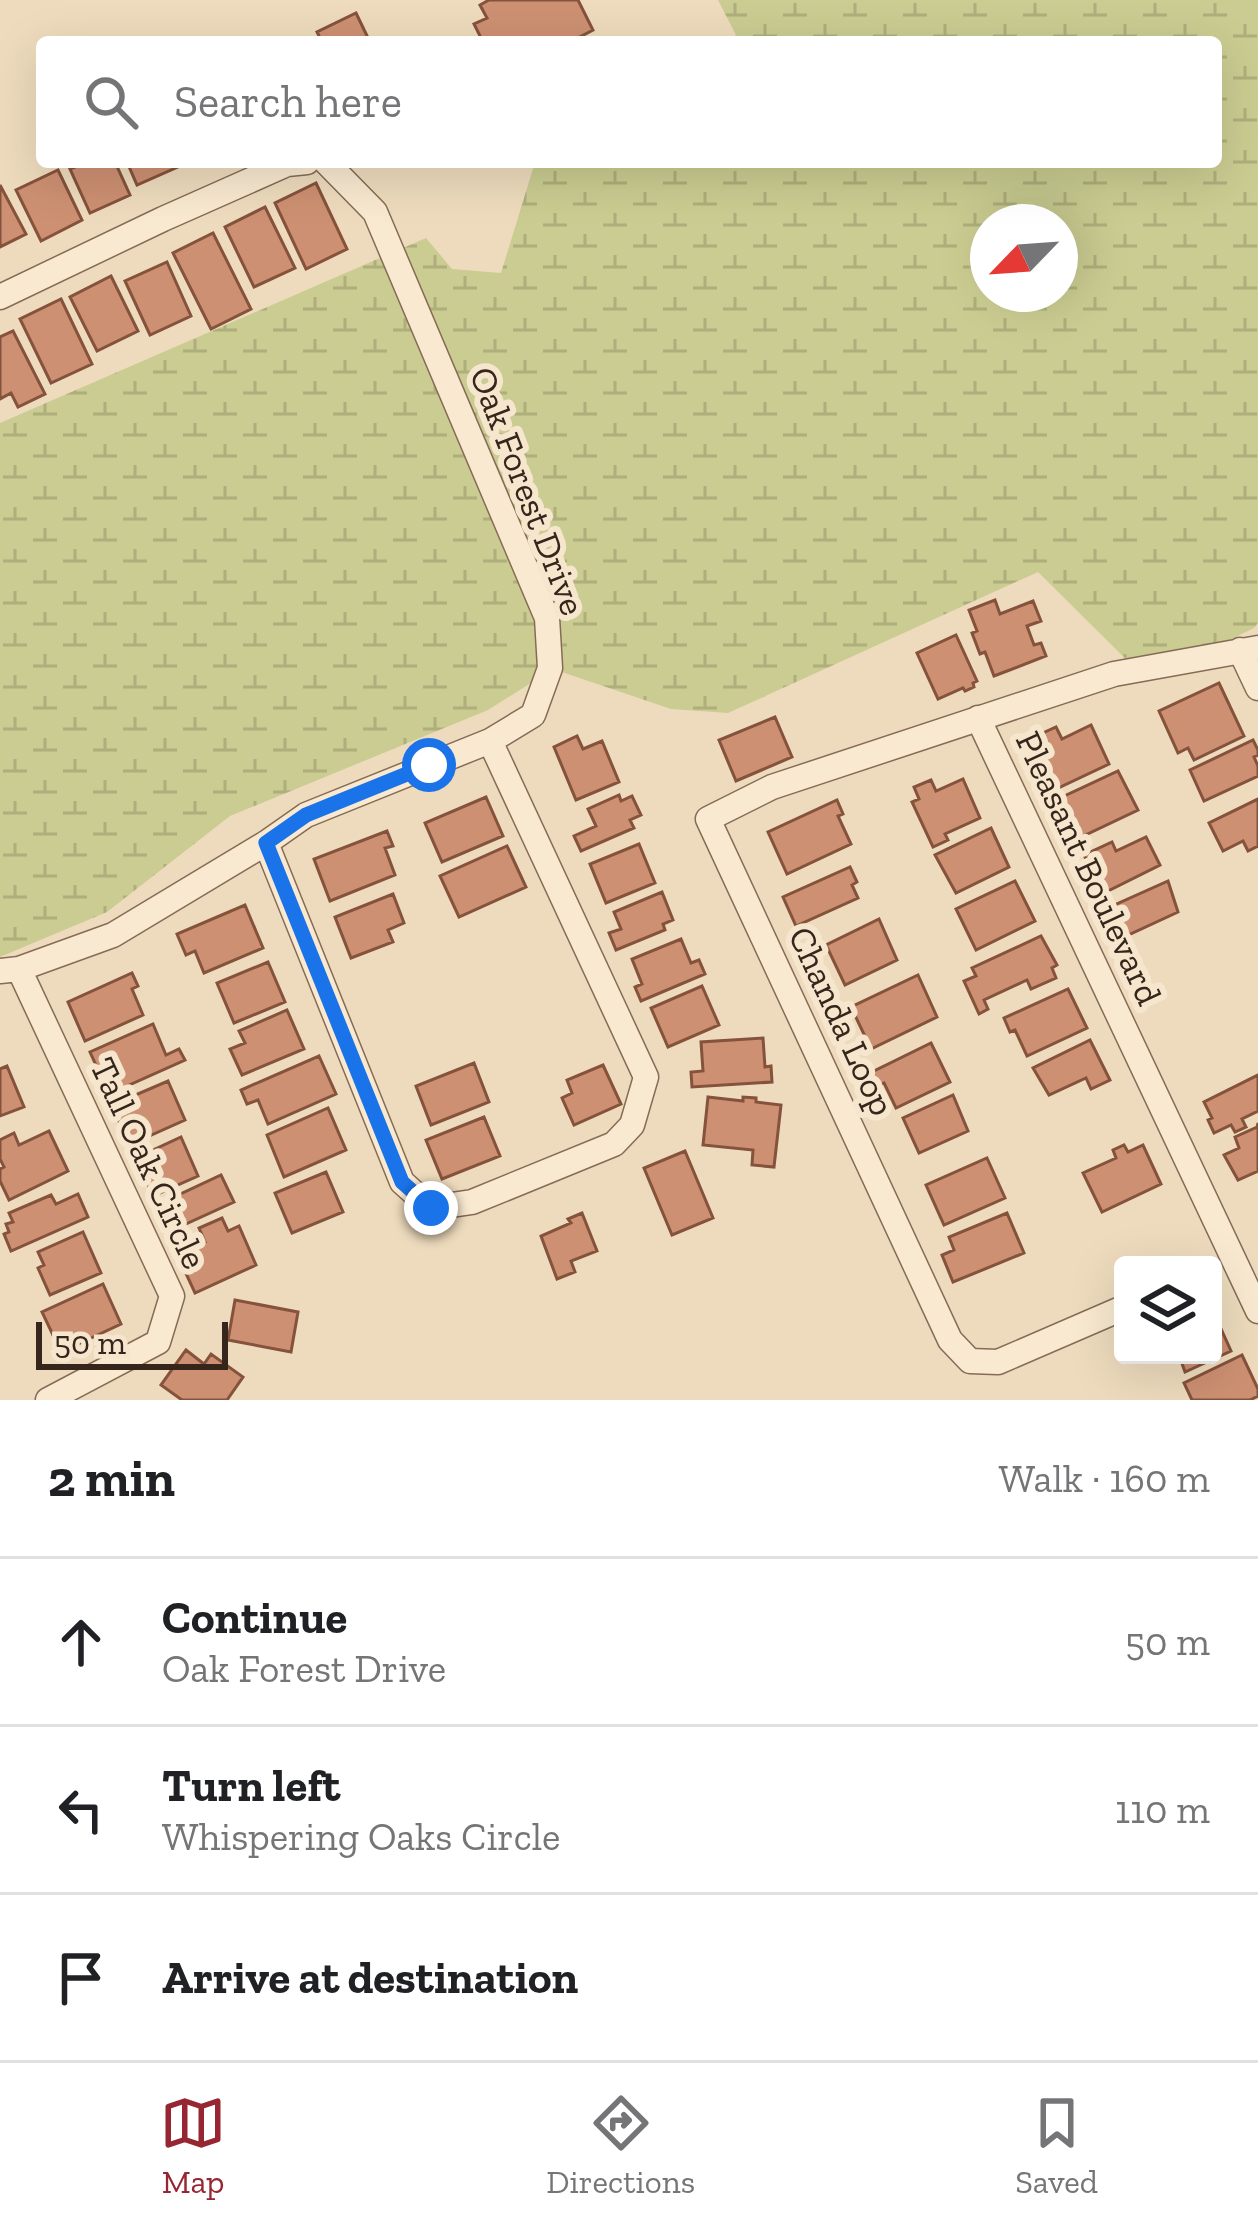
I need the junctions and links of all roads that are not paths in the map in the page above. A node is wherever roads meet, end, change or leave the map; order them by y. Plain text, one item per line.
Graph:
1 (278, 168) edge
2 (332, 168) edge
3 (0, 297) edge
4 (1249, 649) edge
5 (1258, 688) edge
6 (978, 718) junction
7 (490, 741) junction
8 (266, 843) junction
9 (9, 970) edge
10 (1223, 1262) edge
11 (1258, 1311) edge
12 (1114, 1312) edge
13 (48, 1400) edge

1 - 3 street
2 - 7 street, Oak Forest Drive
4 - 5 street
4 - 6 street, Pleasant Boulevard
6 - 10 street, Pleasant Boulevard
6 - 12 street, Chanda Loop
7 - 8 street, Oak Forest Drive
7 - 8 street
8 - 9 street, Oak Forest Drive
9 - 13 street, Tall Oak Circle
10 - 11 street, Pleasant Boulevard

